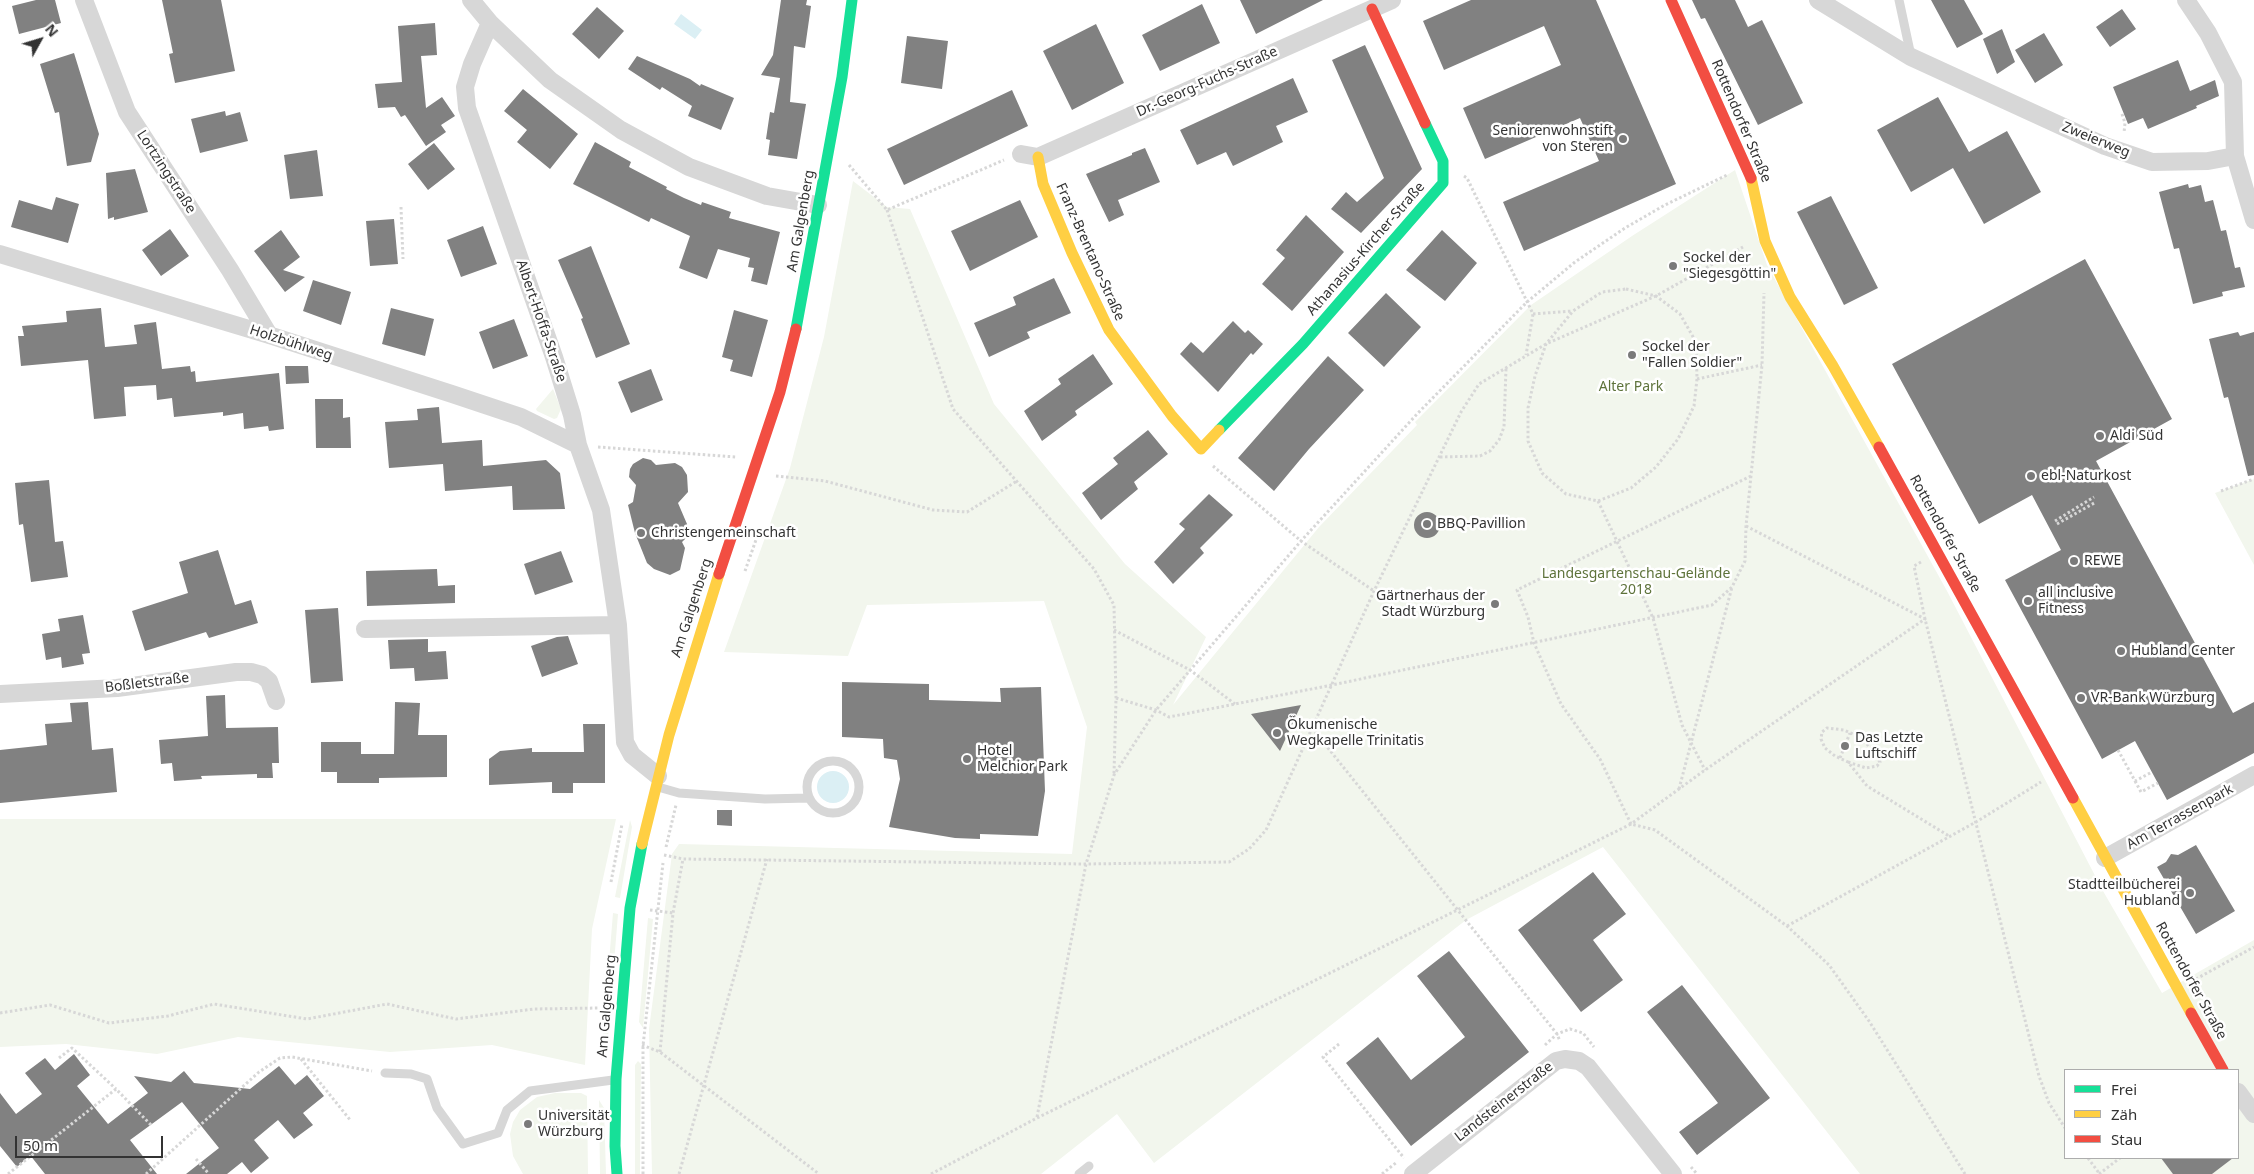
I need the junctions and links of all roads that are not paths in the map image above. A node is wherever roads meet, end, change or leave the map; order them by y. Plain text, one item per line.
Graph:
1 (84, 0) edge
2 (471, 0) edge
3 (852, 0) edge
4 (1392, 0) edge
5 (1672, 0) edge
6 (1818, 0) edge
7 (1899, 0) edge
8 (2186, 0) edge
9 (1372, 9) junction
10 (490, 23) junction
11 (1911, 57) junction
12 (1029, 155) joint
13 (2235, 156) junction
14 (818, 205) junction
15 (2254, 220) edge
16 (0, 254) edge
17 (268, 335) junction
18 (578, 445) junction
19 (1201, 449) joint
20 (618, 625) junction
21 (365, 629) dead end
22 (0, 694) edge
23 (276, 701) dead end
24 (2254, 776) edge
25 (657, 781) junction
26 (809, 798) junction
27 (2105, 858) junction
28 (2222, 1069) edge
29 (385, 1073) road end
30 (616, 1079) junction
31 (2239, 1093) edge
32 (2254, 1114) edge
33 (1089, 1166) dead end
34 (1414, 1173) edge
35 (616, 1174) edge
36 (1078, 1174) edge
37 (1672, 1174) edge

1 - 17 street, Lortzingstraße
2 - 10 street
3 - 14 street, Am Galgenberg
4 - 9 street, Dr.-Georg-Fuchs-Straße
5 - 27 street, Rottendorfer Straße
6 - 11 street, Zweierweg
7 - 11 lane
8 - 13 street
9 - 12 street, Dr.-Georg-Fuchs-Straße
9 - 19 street, Athanasius-Kircher-Straße
10 - 14 street
10 - 18 street, Albert-Hoffa-Straße
11 - 13 street, Zweierweg
12 - 19 street, Franz-Brentano-Straße
13 - 15 street
14 - 25 street, Am Galgenberg
16 - 17 street, Holzbühlweg
17 - 18 street, Holzbühlweg
18 - 20 street, Albert-Hoffa-Straße
20 - 21 street
20 - 25 street, Albert-Hoffa-Straße
22 - 23 street, Boßletstraße
24 - 27 street, Am Terrassenpark
25 - 26 lane
25 - 30 street, Am Galgenberg
26 - 26 lane
27 - 28 street, Rottendorfer Straße
29 - 30 lane
30 - 35 street, Am Galgenberg
31 - 32 street
33 - 36 lane
34 - 37 street, Landsteinerstraße

